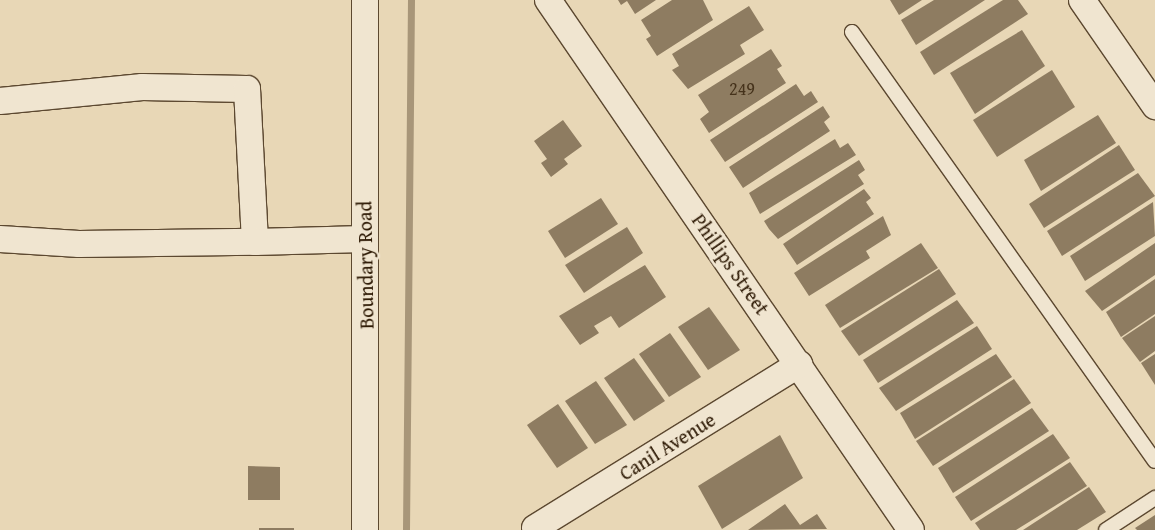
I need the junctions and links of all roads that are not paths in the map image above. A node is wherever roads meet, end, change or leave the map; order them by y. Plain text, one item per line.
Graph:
1 (365, 0) edge
2 (548, 0) edge
3 (1082, 0) edge
4 (852, 32) dead end
5 (0, 101) edge
6 (1155, 106) edge
7 (0, 239) edge
8 (364, 239) junction
9 (255, 242) junction
10 (799, 364) junction
11 (1155, 462) edge
12 (1155, 498) edge
13 (535, 528) dead end
14 (365, 530) edge
15 (911, 530) edge
16 (1106, 530) edge

1 - 8 street, Boundary Road
2 - 10 street, Phillips Street
3 - 6 street
4 - 11 lane
5 - 9 street
7 - 9 street
8 - 9 street
8 - 14 street, Boundary Road
10 - 13 street, Canil Avenue
10 - 15 street, Phillips Street
12 - 16 lane

